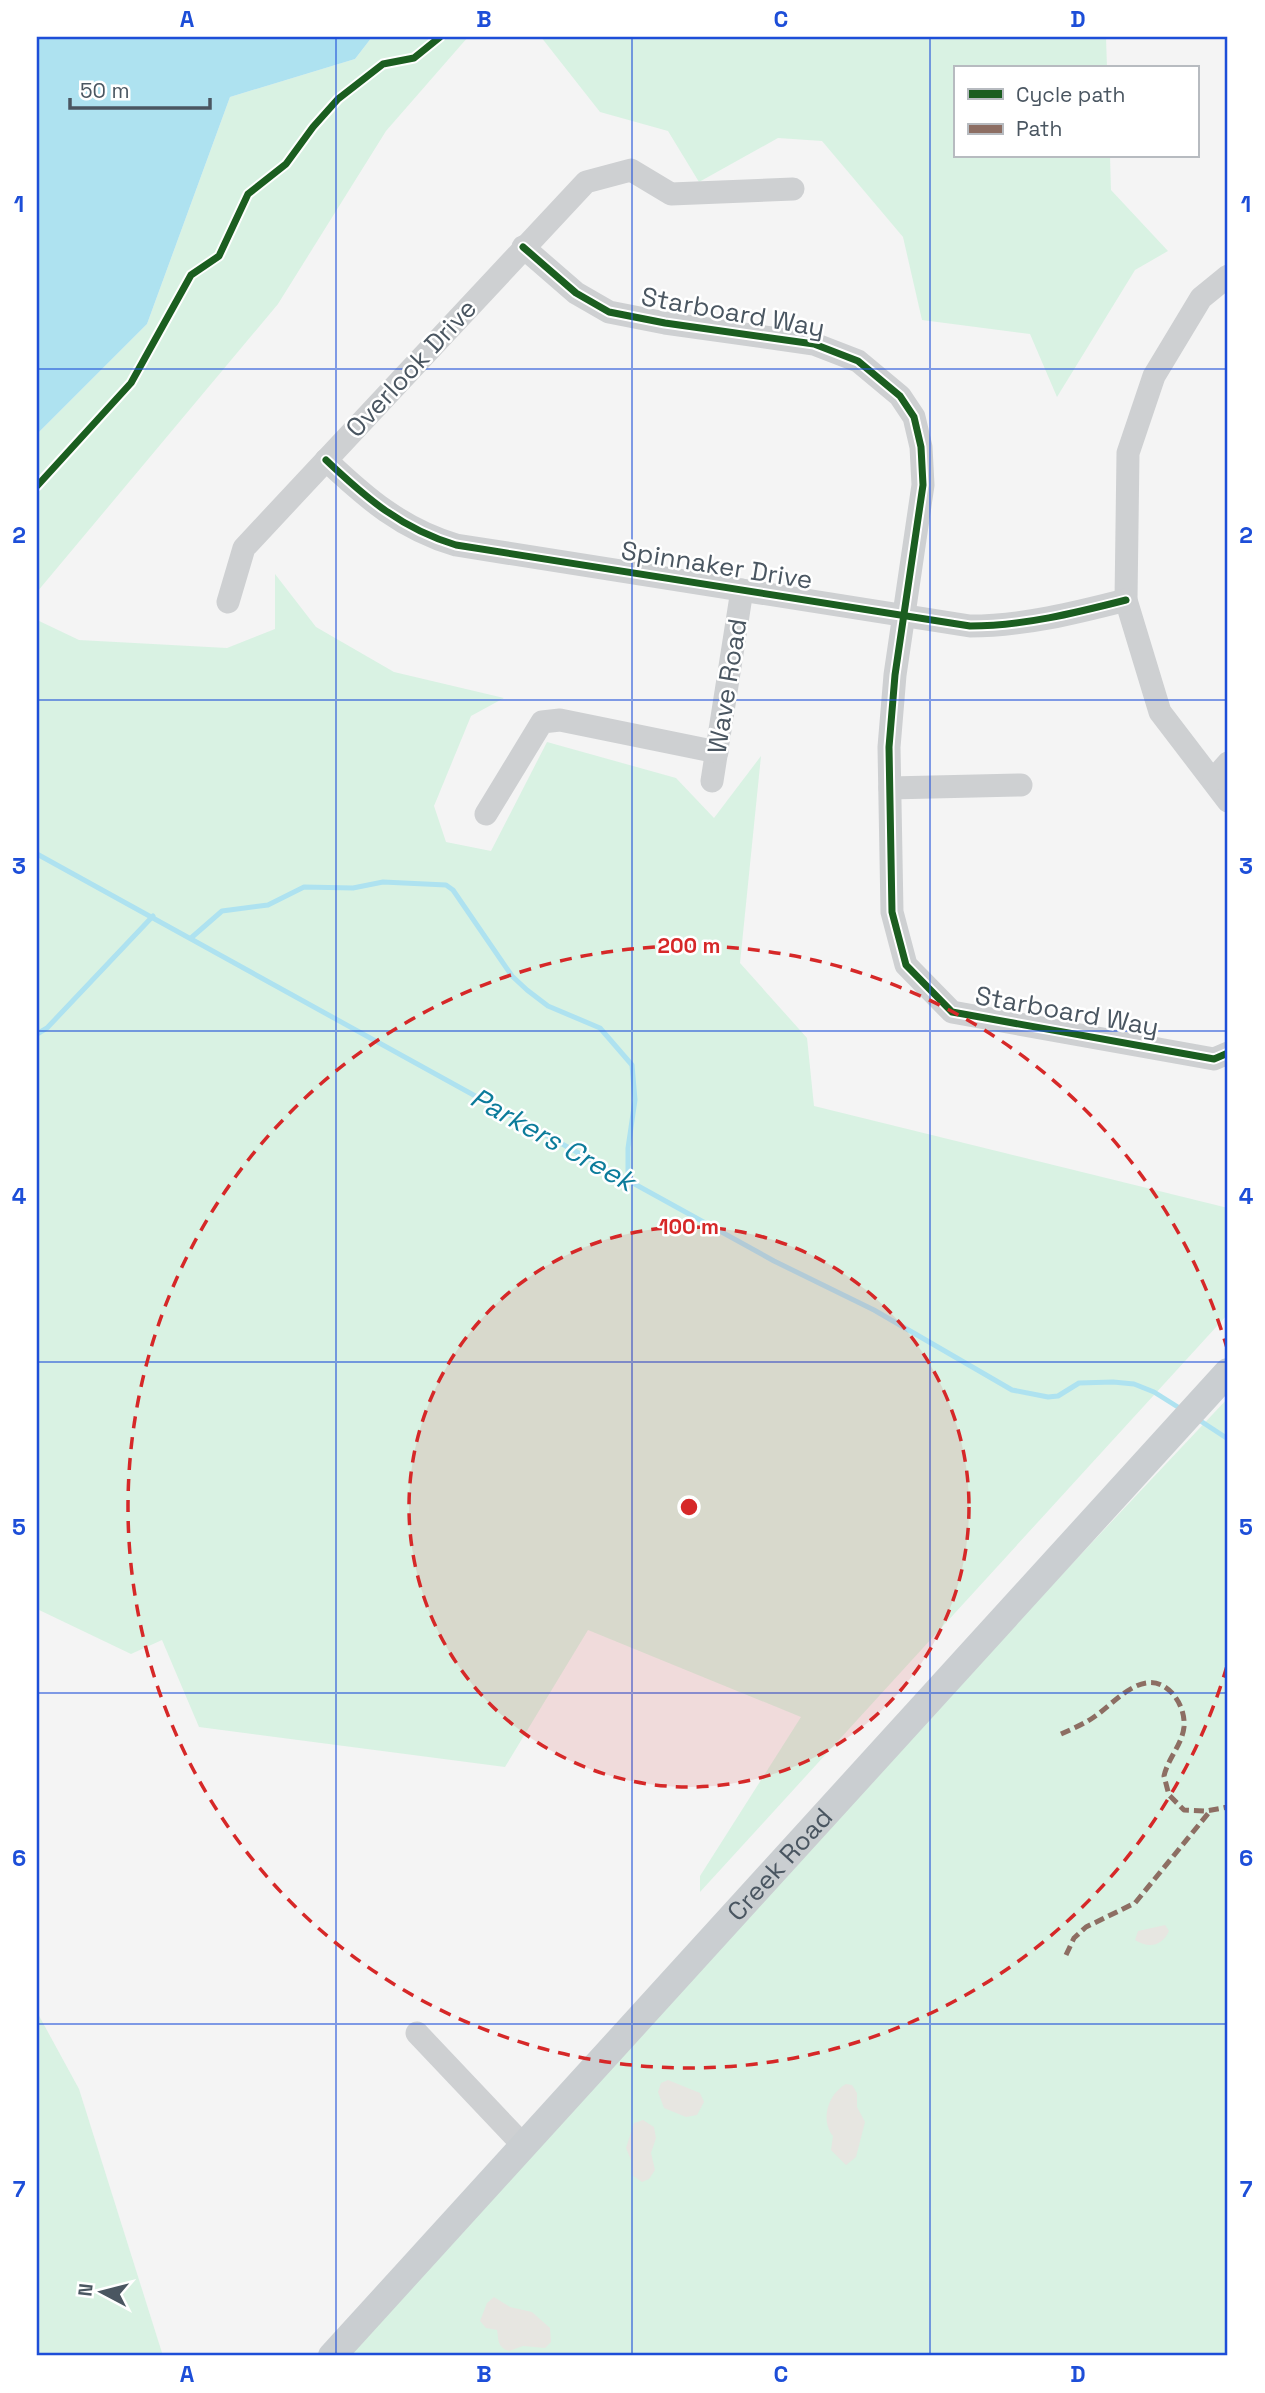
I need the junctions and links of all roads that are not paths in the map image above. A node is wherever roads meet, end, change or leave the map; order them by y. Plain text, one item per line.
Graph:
1 (793, 189) dead end
2 (523, 247) junction
3 (1228, 276) edge
4 (326, 460) junction
5 (742, 590) junction
6 (1126, 600) junction
7 (228, 602) dead end
8 (904, 615) junction
9 (717, 752) junction
10 (1223, 777) edge
11 (712, 781) dead end
12 (1021, 785) dead end
13 (890, 788) junction
14 (1228, 801) edge
15 (486, 814) dead end
16 (1228, 1053) edge
17 (1228, 1372) edge
18 (417, 2033) dead end
19 (524, 2146) junction
20 (332, 2356) edge

1 - 2 street, Overlook Drive
2 - 4 street, Overlook Drive
2 - 8 street, Starboard Way
3 - 6 street
4 - 5 street, Spinnaker Drive
4 - 7 street, Overlook Drive
5 - 8 street, Spinnaker Drive
5 - 9 street, Wave Road
6 - 8 street, Spinnaker Drive
6 - 10 street
8 - 13 street, Starboard Way
9 - 11 street, Wave Road
9 - 15 street
10 - 14 street
12 - 13 street
13 - 16 street, Starboard Way
17 - 19 main road, Creek Road
18 - 19 street
19 - 20 main road, Creek Road

